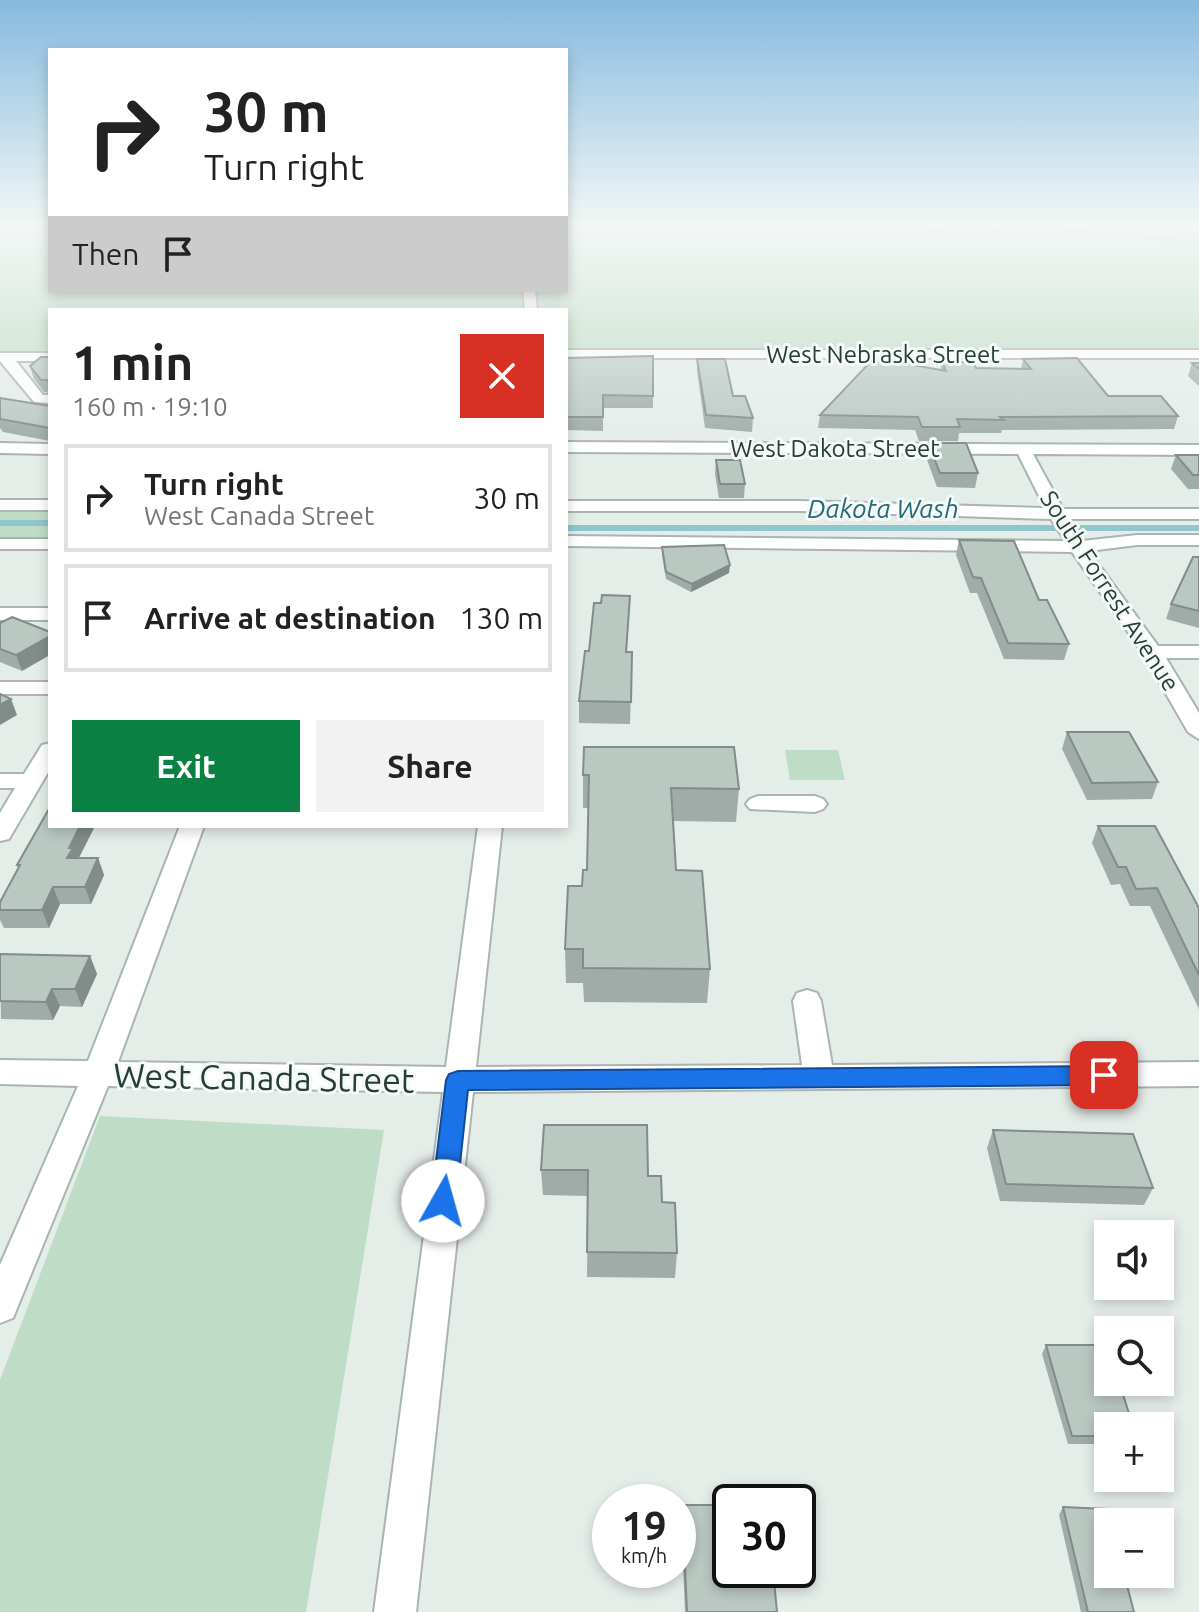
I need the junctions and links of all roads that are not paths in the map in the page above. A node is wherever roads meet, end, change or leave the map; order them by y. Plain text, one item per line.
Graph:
1 (568, 354) edge
2 (1199, 354) edge
3 (3, 357) edge
4 (48, 357) edge
5 (48, 399) edge
6 (568, 447) edge
7 (0, 448) edge
8 (48, 449) edge
9 (1023, 449) junction
10 (1199, 450) edge
11 (0, 505) edge
12 (48, 505) edge
13 (568, 506) edge
14 (1057, 514) junction
15 (1199, 514) edge
16 (1199, 540) edge
17 (568, 541) edge
18 (0, 544) edge
19 (48, 544) edge
20 (1078, 547) junction
21 (0, 614) edge
22 (48, 614) edge
23 (1152, 652) junction
24 (1199, 652) edge
25 (0, 688) edge
26 (48, 688) edge
27 (1199, 732) edge
28 (48, 753) edge
29 (0, 781) edge
30 (31, 781) junction
31 (758, 804) dead end
32 (815, 804) dead end
33 (191, 828) edge
34 (490, 828) edge
35 (0, 833) edge
36 (807, 1001) dead end
37 (0, 1072) edge
38 (98, 1074) junction
39 (1199, 1074) edge
40 (819, 1078) junction
41 (458, 1080) junction
42 (0, 1306) edge
43 (395, 1612) edge

1 - 2 street, West Nebraska Street
3 - 4 street
3 - 5 street
6 - 9 street, West Dakota Street
7 - 8 street
9 - 10 street, West Dakota Street
9 - 14 street, South Forrest Avenue
11 - 12 street
13 - 14 street
14 - 15 street
14 - 20 street, South Forrest Avenue
16 - 20 street
17 - 20 street
18 - 19 street
20 - 23 street, South Forrest Avenue
21 - 22 street
23 - 24 street
23 - 27 street, South Forrest Avenue
25 - 26 street
28 - 30 street
29 - 30 street
30 - 35 street
31 - 32 street
33 - 38 street
34 - 41 street
36 - 40 street
37 - 38 street, West Canada Street
38 - 41 street, West Canada Street
38 - 42 street
39 - 40 street, West Canada Street
40 - 41 street, West Canada Street
41 - 43 street

